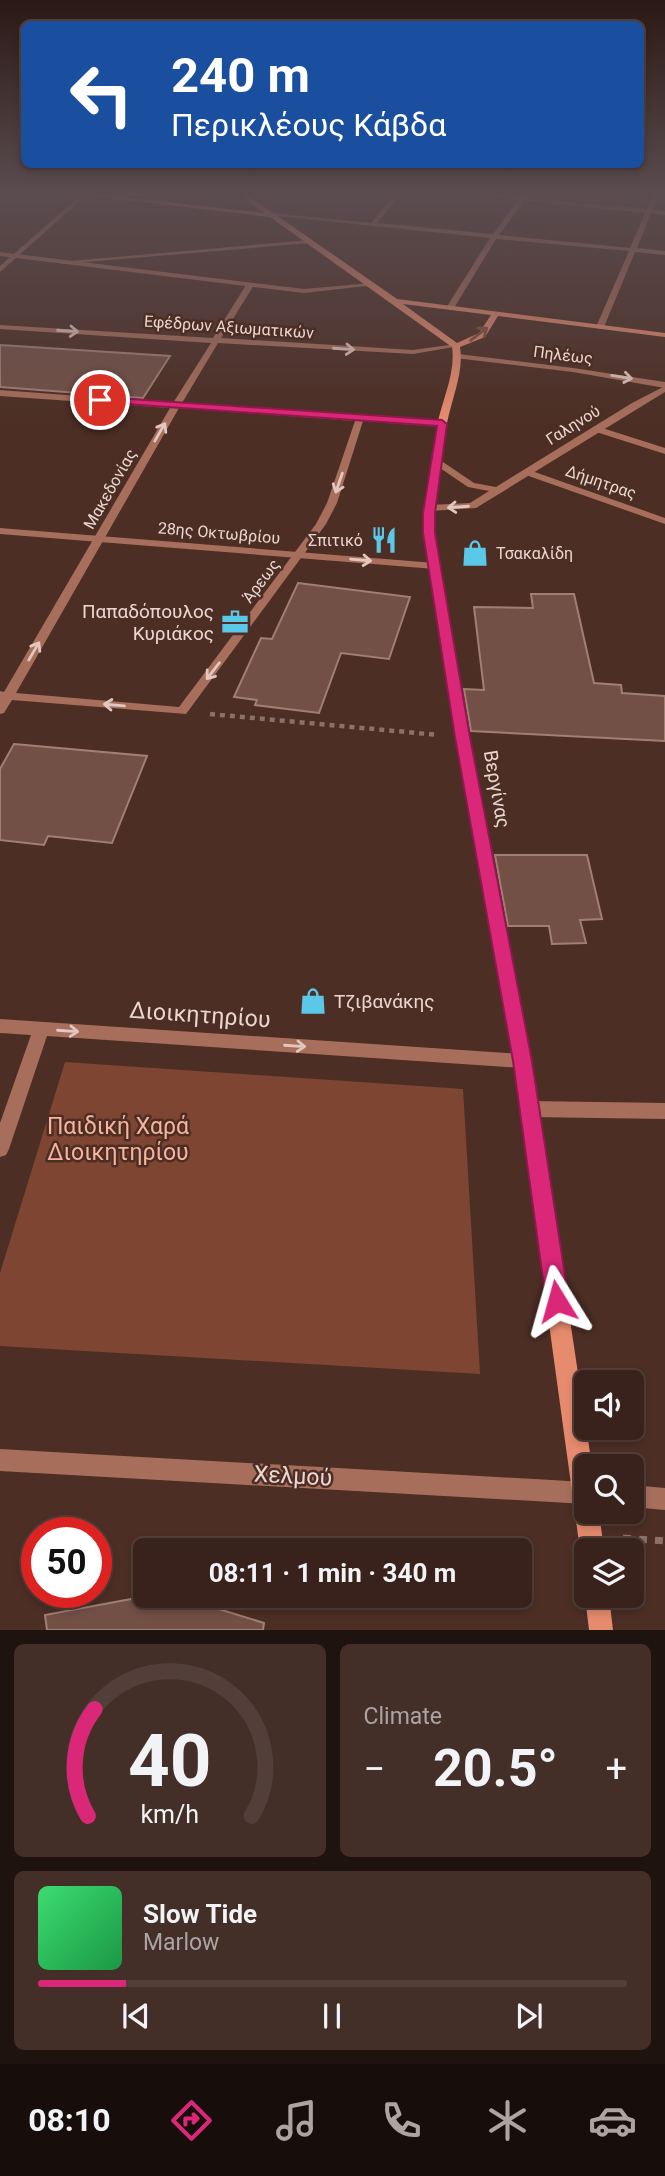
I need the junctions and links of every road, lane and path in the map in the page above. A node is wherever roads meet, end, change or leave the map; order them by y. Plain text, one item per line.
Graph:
1 (112, 268) edge
2 (347, 268) edge
3 (475, 268) edge
4 (624, 268) edge
5 (250, 285) junction
6 (371, 285) junction
7 (393, 301) junction
8 (450, 308) junction
9 (496, 314) junction
10 (0, 327) edge
11 (600, 327) junction
12 (665, 335) edge
13 (216, 340) junction
14 (457, 351) junction
15 (665, 387) edge
16 (0, 393) edge
17 (176, 405) junction
18 (360, 418) junction
19 (442, 424) junction
20 (596, 429) junction
21 (665, 451) edge
22 (437, 462) junction
23 (526, 472) junction
24 (498, 490) junction
25 (430, 508) junction
26 (665, 521) edge
27 (0, 531) edge
28 (99, 539) junction
29 (300, 555) junction
30 (436, 566) junction
31 (4, 695) edge
32 (0, 710) edge
33 (182, 711) junction
34 (463, 737) junction
35 (0, 1026) edge
36 (41, 1029) junction
37 (522, 1061) junction
38 (530, 1109) junction
39 (665, 1111) edge
40 (0, 1149) edge
41 (579, 1454) edge
42 (0, 1460) edge
43 (644, 1497) edge
44 (665, 1499) edge
45 (574, 1500) edge
46 (665, 1541) edge
47 (644, 1542) edge
48 (598, 1608) edge
49 (601, 1630) edge

1 - 5 street
2 - 6 main road
3 - 8 street
4 - 11 street
5 - 6 street
5 - 13 street, Μακεδονίας
6 - 7 main road
7 - 8 main road
7 - 14 main road
8 - 9 main road
9 - 11 main road
14 -> 9 main road
10 -> 13 street, Εφέδρων Αξιωματικών
11 - 12 main road
13 -> 14 street, Εφέδρων Αξιωματικών
13 - 17 street, Μακεδονίας
14 -> 15 street, Πηλέως
14 - 19 main road, Βεργίνας
15 - 20 street, Γαληνού
16 - 17 street
17 - 18 street
28 -> 17 street, Μακεδονίας
18 - 19 street
18 -> 29 street, Άρεως
19 - 22 main road, Βεργίνας
20 - 21 street
20 - 23 street, Γαληνού
22 - 24 street
22 - 25 main road, Βεργίνας
23 - 24 street, Γαληνού
23 - 26 street, Δήμητρας
24 -> 25 street, Γαληνού
25 - 30 main road, Βεργίνας
27 - 28 street, 28ης Οκτωβρίου
28 - 29 street, 28ης Οκτωβρίου
31 -> 28 street, Μακεδονίας
29 -> 30 street, 28ης Οκτωβρίου
29 -> 33 street, Άρεως
30 - 34 main road, Βεργίνας
31 - 32 street, Μακεδονίας
33 -> 31 street
33 - 34 path
34 - 37 main road, Βεργίνας
35 - 36 street, Διοικητηρίου
36 -> 37 street, Διοικητηρίου
36 - 40 street
37 - 38 main road, Βεργίνας
38 - 39 street
38 - 41 main road, Βεργίνας
42 - 45 street, Χελμού
43 - 44 street
46 - 47 path
48 - 49 main road

